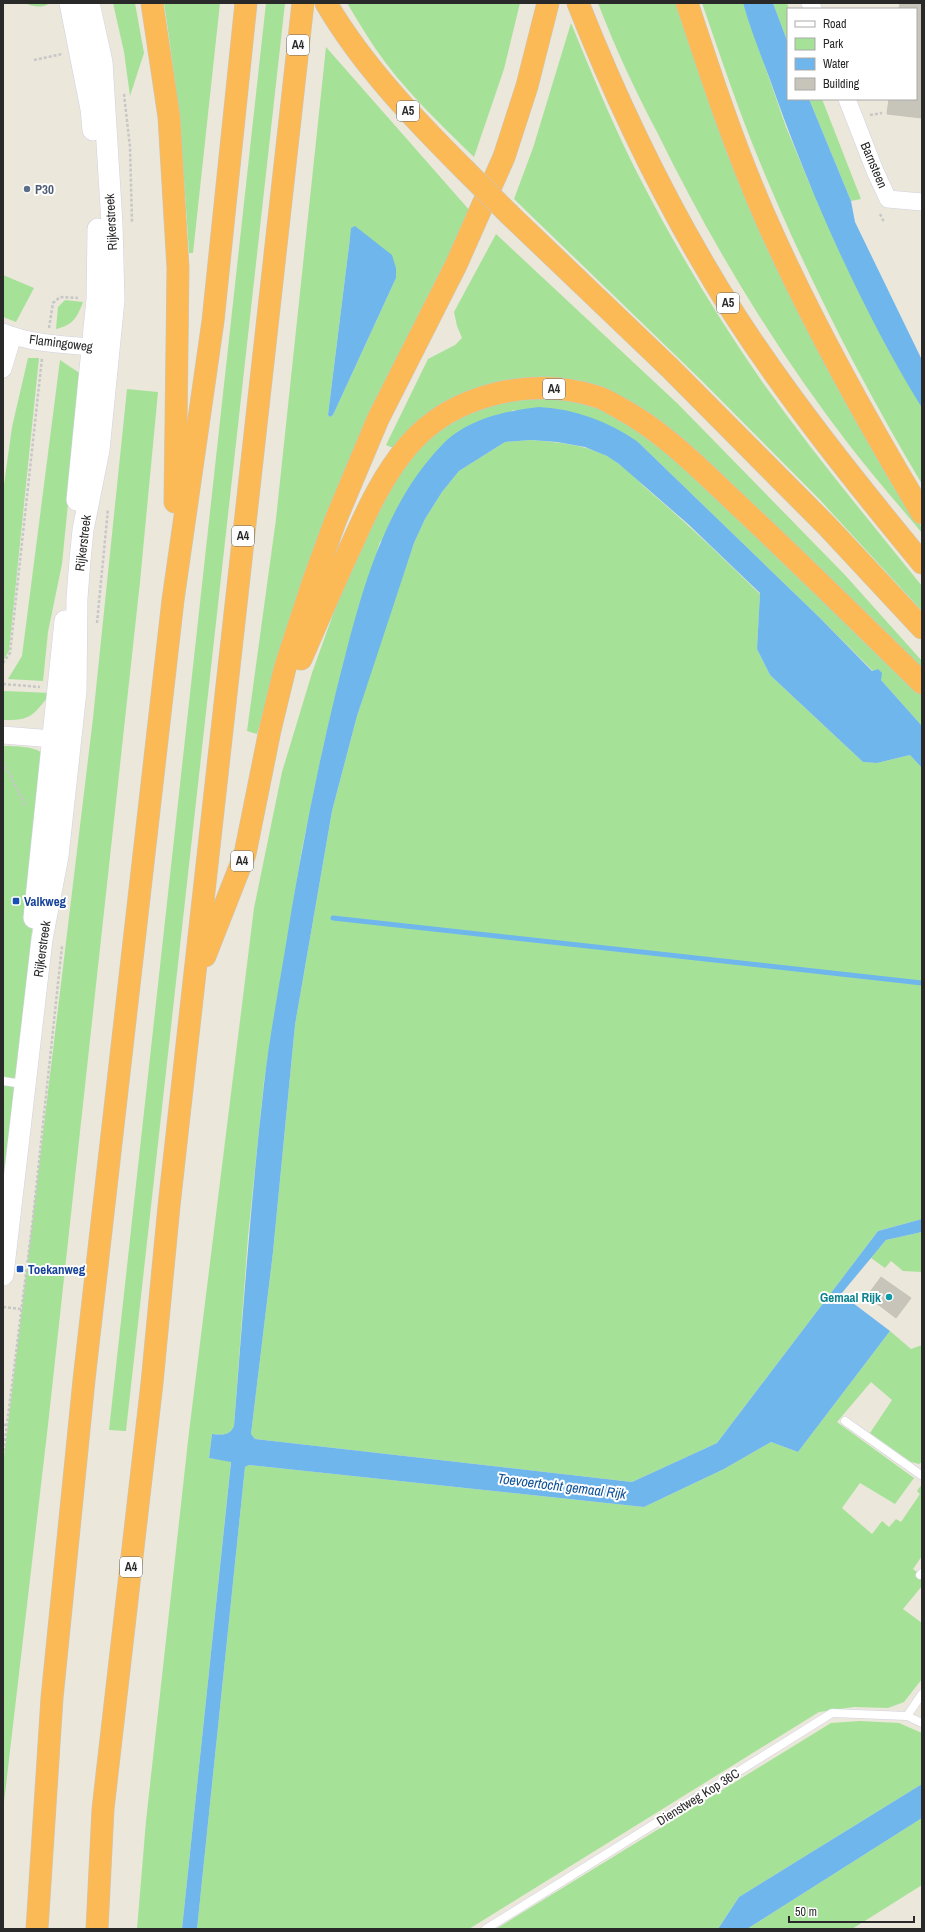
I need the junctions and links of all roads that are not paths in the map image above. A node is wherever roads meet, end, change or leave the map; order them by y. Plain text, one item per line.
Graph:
1 (70, 3) edge
2 (89, 3) edge
3 (152, 3) edge
4 (246, 3) edge
5 (303, 3) edge
6 (326, 3) edge
7 (548, 3) edge
8 (687, 3) edge
9 (580, 8) edge
10 (847, 100) edge
11 (922, 202) edge
12 (8, 334) edge
13 (101, 348) junction
14 (3, 369) edge
15 (922, 513) edge
16 (922, 563) edge
17 (173, 600) junction
18 (922, 628) edge
19 (922, 683) edge
20 (270, 730) junction
21 (3, 735) edge
22 (62, 740) junction
23 (194, 986) junction
24 (15, 1083) edge
25 (3, 1197) edge
26 (3, 1275) edge
27 (845, 1421) dead end
28 (922, 1474) edge
29 (922, 1694) edge
30 (908, 1716) junction
31 (922, 1723) edge
32 (37, 1929) edge
33 (97, 1929) edge
34 (486, 1929) edge

1 - 13 street, Rijkerstreek
2 - 13 street, Rijkerstreek
3 - 17 highway
4 - 17 highway
5 - 23 highway, A4
6 - 18 highway, A5, bridge
7 - 20 highway, A4
8 - 15 highway
9 - 16 highway, A5
10 - 11 street, Barnsteen
12 - 13 street, Flamingoweg
12 - 14 street, Flamingoweg
13 - 22 street, Rijkerstreek
17 - 32 highway
19 - 20 highway, A4
20 - 23 highway, A4
21 - 22 street
22 - 24 street, Rijkerstreek
23 - 33 highway, A4
24 - 25 street, Rijkerstreek
24 - 26 street, Rijkerstreek
27 - 28 lane
29 - 30 lane
30 - 31 lane, Dienstweg Kop 36C
30 - 34 lane, Dienstweg Kop 36C

